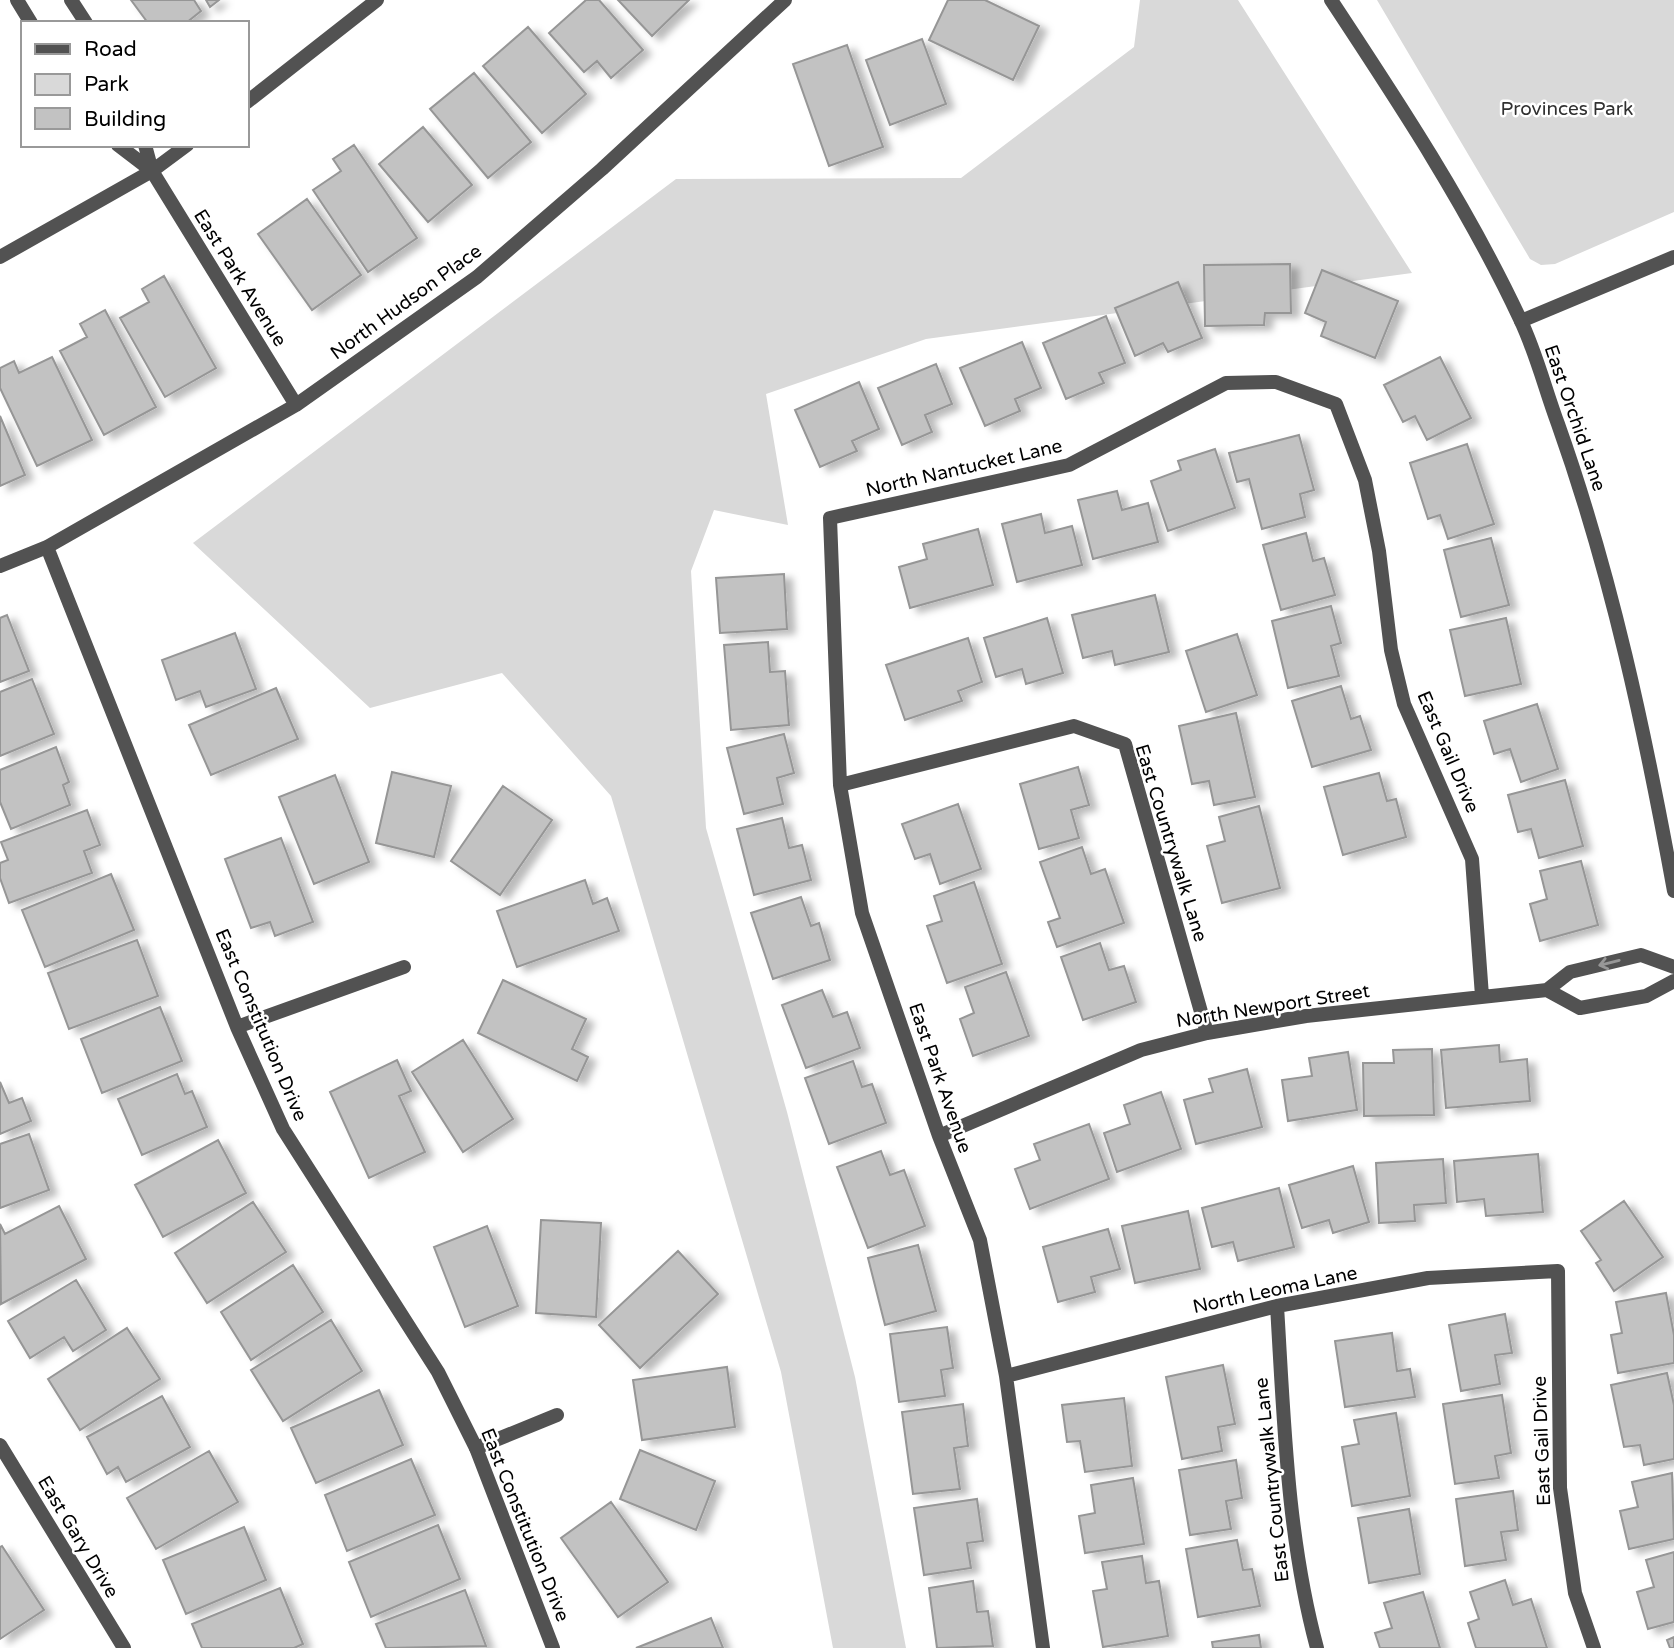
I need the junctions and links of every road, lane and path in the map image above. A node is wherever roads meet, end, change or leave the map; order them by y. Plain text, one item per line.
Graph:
1 (17, 0) edge
2 (71, 0) edge
3 (377, 0) edge
4 (785, 0) edge
5 (1331, 0) edge
6 (30, 21) edge
7 (85, 21) edge
8 (248, 101) edge
9 (121, 147) edge
10 (146, 147) edge
11 (184, 147) edge
12 (152, 171) junction
13 (0, 257) edge
14 (1674, 257) edge
15 (1521, 321) junction
16 (1336, 404) joint
17 (296, 405) junction
18 (830, 518) joint
19 (47, 547) junction
20 (0, 566) edge
21 (840, 785) junction
22 (1674, 891) edge
23 (404, 967) dead end
24 (1674, 967) edge
25 (1674, 981) edge
26 (1547, 990) junction
27 (1482, 996) junction
28 (237, 1027) junction
29 (1207, 1033) junction
30 (939, 1136) junction
31 (1558, 1271) joint
32 (1277, 1306) junction
33 (1006, 1376) junction
34 (556, 1415) dead end
35 (0, 1445) edge
36 (476, 1448) junction
37 (124, 1648) edge
38 (553, 1648) edge
39 (1042, 1648) edge
40 (1317, 1648) edge
41 (1594, 1648) edge

1 - 6 street
2 - 7 street
3 - 8 street
4 - 17 street, North Hudson Place
5 - 15 street, East Orchid Lane
9 - 12 street, East Park Avenue
10 - 12 street, East Park Avenue
11 - 12 street
12 - 13 street
12 - 17 street, East Park Avenue
14 - 15 street
15 - 22 street, East Orchid Lane
16 - 18 street, North Nantucket Lane
16 - 27 street, East Gail Drive
17 - 19 street, North Hudson Place
18 - 21 street, East Park Avenue
19 - 20 street, North Hudson Place
19 - 28 street, East Constitution Drive
21 - 29 street, East Countrywalk Lane
21 - 30 street, East Park Avenue
23 - 28 street
24 -> 26 street, North Newport Street
25 - 26 street
26 - 27 street, North Newport Street
27 - 29 street, North Newport Street
28 - 36 street, East Constitution Drive
29 - 30 street, North Newport Street
30 - 33 street, East Park Avenue
31 - 32 street, North Leoma Lane
31 - 41 street, East Gail Drive
32 - 33 street, North Leoma Lane
32 - 40 street, East Countrywalk Lane
33 - 39 street, East Park Avenue
34 - 36 street
35 - 37 street, East Gary Drive
36 - 38 street, East Constitution Drive

